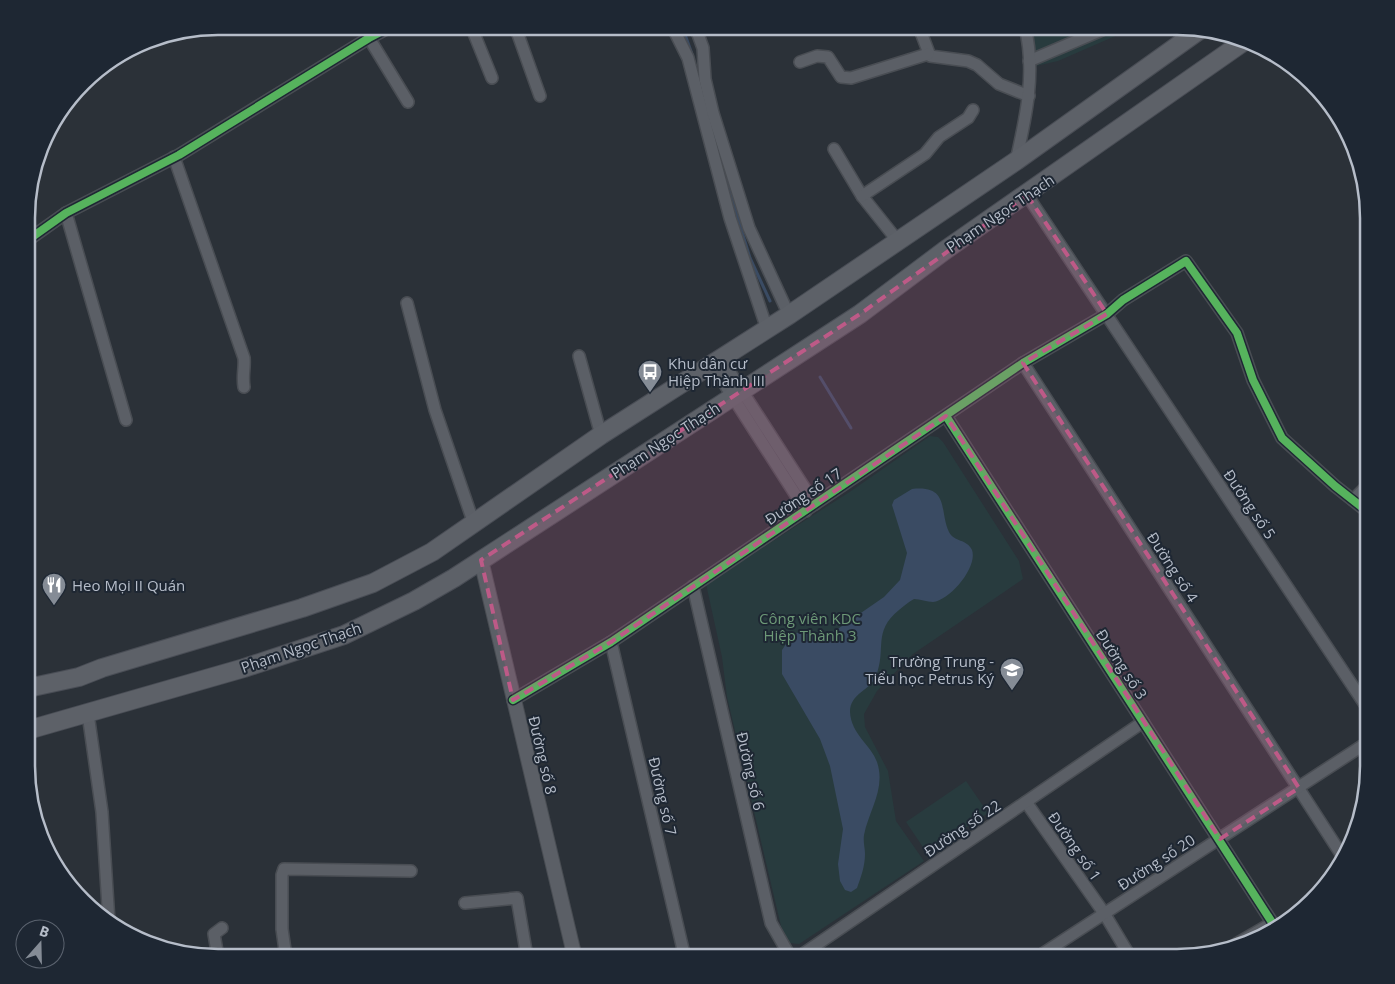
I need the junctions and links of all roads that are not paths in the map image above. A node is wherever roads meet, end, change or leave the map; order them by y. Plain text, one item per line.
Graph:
1 (375, 35) edge
2 (475, 35) edge
3 (518, 35) edge
4 (676, 35) edge
5 (699, 35) edge
6 (922, 35) edge
7 (1026, 35) edge
8 (1090, 35) edge
9 (1192, 35) edge
10 (369, 38) junction
11 (1238, 46) edge
12 (928, 54) junction
13 (1029, 61) junction
14 (800, 62) dead end
15 (492, 78) dead end
16 (540, 96) dead end
17 (1029, 96) junction
18 (408, 102) dead end
19 (973, 110) dead end
20 (834, 149) dead end
21 (174, 157) junction
22 (1016, 161) junction
23 (1027, 195) junction
24 (862, 196) junction
25 (66, 213) junction
26 (35, 235) edge
27 (898, 240) junction
28 (407, 303) dead end
29 (1107, 314) junction
30 (789, 316) junction
31 (767, 329) junction
32 (579, 356) dead end
33 (717, 363) junction
34 (1023, 363) junction
35 (244, 387) dead end
36 (737, 394) junction
37 (946, 416) junction
38 (126, 420) dead end
39 (601, 435) junction
40 (1360, 493) edge
41 (1353, 500) junction
42 (1360, 506) edge
43 (810, 507) junction
44 (474, 524) junction
45 (481, 560) junction
46 (693, 586) junction
47 (611, 642) junction
48 (35, 686) edge
49 (1360, 697) edge
50 (513, 700) junction
51 (88, 714) junction
52 (1143, 722) junction
53 (35, 728) edge
54 (1360, 747) edge
55 (1299, 788) junction
56 (1026, 802) junction
57 (1220, 839) junction
58 (1339, 851) edge
59 (411, 871) dead end
60 (465, 904) dead end
61 (108, 912) edge
62 (1104, 913) junction
63 (1272, 923) edge
64 (222, 928) dead end
65 (217, 949) edge
66 (285, 949) edge
67 (526, 949) edge
68 (572, 949) edge
69 (683, 949) edge
70 (786, 949) edge
71 (810, 949) edge
72 (1050, 949) edge
73 (1126, 949) edge

1 - 10 street
2 - 15 street
3 - 16 street
4 - 31 street
5 - 30 street
6 - 12 street
7 - 13 street
8 - 13 street
9 - 22 main road
10 - 18 street
10 - 21 street
11 - 23 main road, Phạm Ngọc Thạch
12 - 14 street
12 - 17 street
13 - 17 street
17 - 22 street
19 - 24 street
20 - 24 street
21 - 25 street
21 - 35 street
22 - 27 main road
23 - 29 street, Đường số 5
23 - 36 main road, Phạm Ngọc Thạch
24 - 27 street
25 - 26 street
25 - 38 street
27 - 30 main road
28 - 44 street
29 - 34 street, Đường số 17
29 - 41 street, Đường số 17
29 - 49 street, Đường số 5
30 - 31 main road
31 - 33 main road
32 - 39 street
33 - 36 street
33 - 39 main road
34 - 37 street, Đường số 17
34 - 55 street, Đường số 4
36 - 43 street
36 - 45 main road, Phạm Ngọc Thạch
37 - 43 street, Đường số 17
37 - 52 street, Đường số 3
39 - 44 main road
40 - 41 street
41 - 42 street
43 - 46 street, Đường số 17
44 - 48 main road
45 - 50 street, Đường số 8
45 - 51 main road, Phạm Ngọc Thạch
46 - 47 street, Đường số 17
46 - 70 street, Đường số 6
47 - 50 street, Đường số 17
47 - 69 street, Đường số 7
50 - 68 street, Đường số 8
51 - 53 main road, Phạm Ngọc Thạch
51 - 61 street
52 - 56 street, Đường số 22
52 - 57 street, Đường số 3
54 - 55 street, Đường số 20
55 - 57 street, Đường số 20
55 - 58 street, Đường số 4
56 - 62 street, Đường số 1
56 - 71 street, Đường số 22
57 - 62 street, Đường số 20
57 - 63 street, Đường số 3
59 - 66 street
60 - 67 street
62 - 72 street, Đường số 20
62 - 73 street, Đường số 1
64 - 65 street

